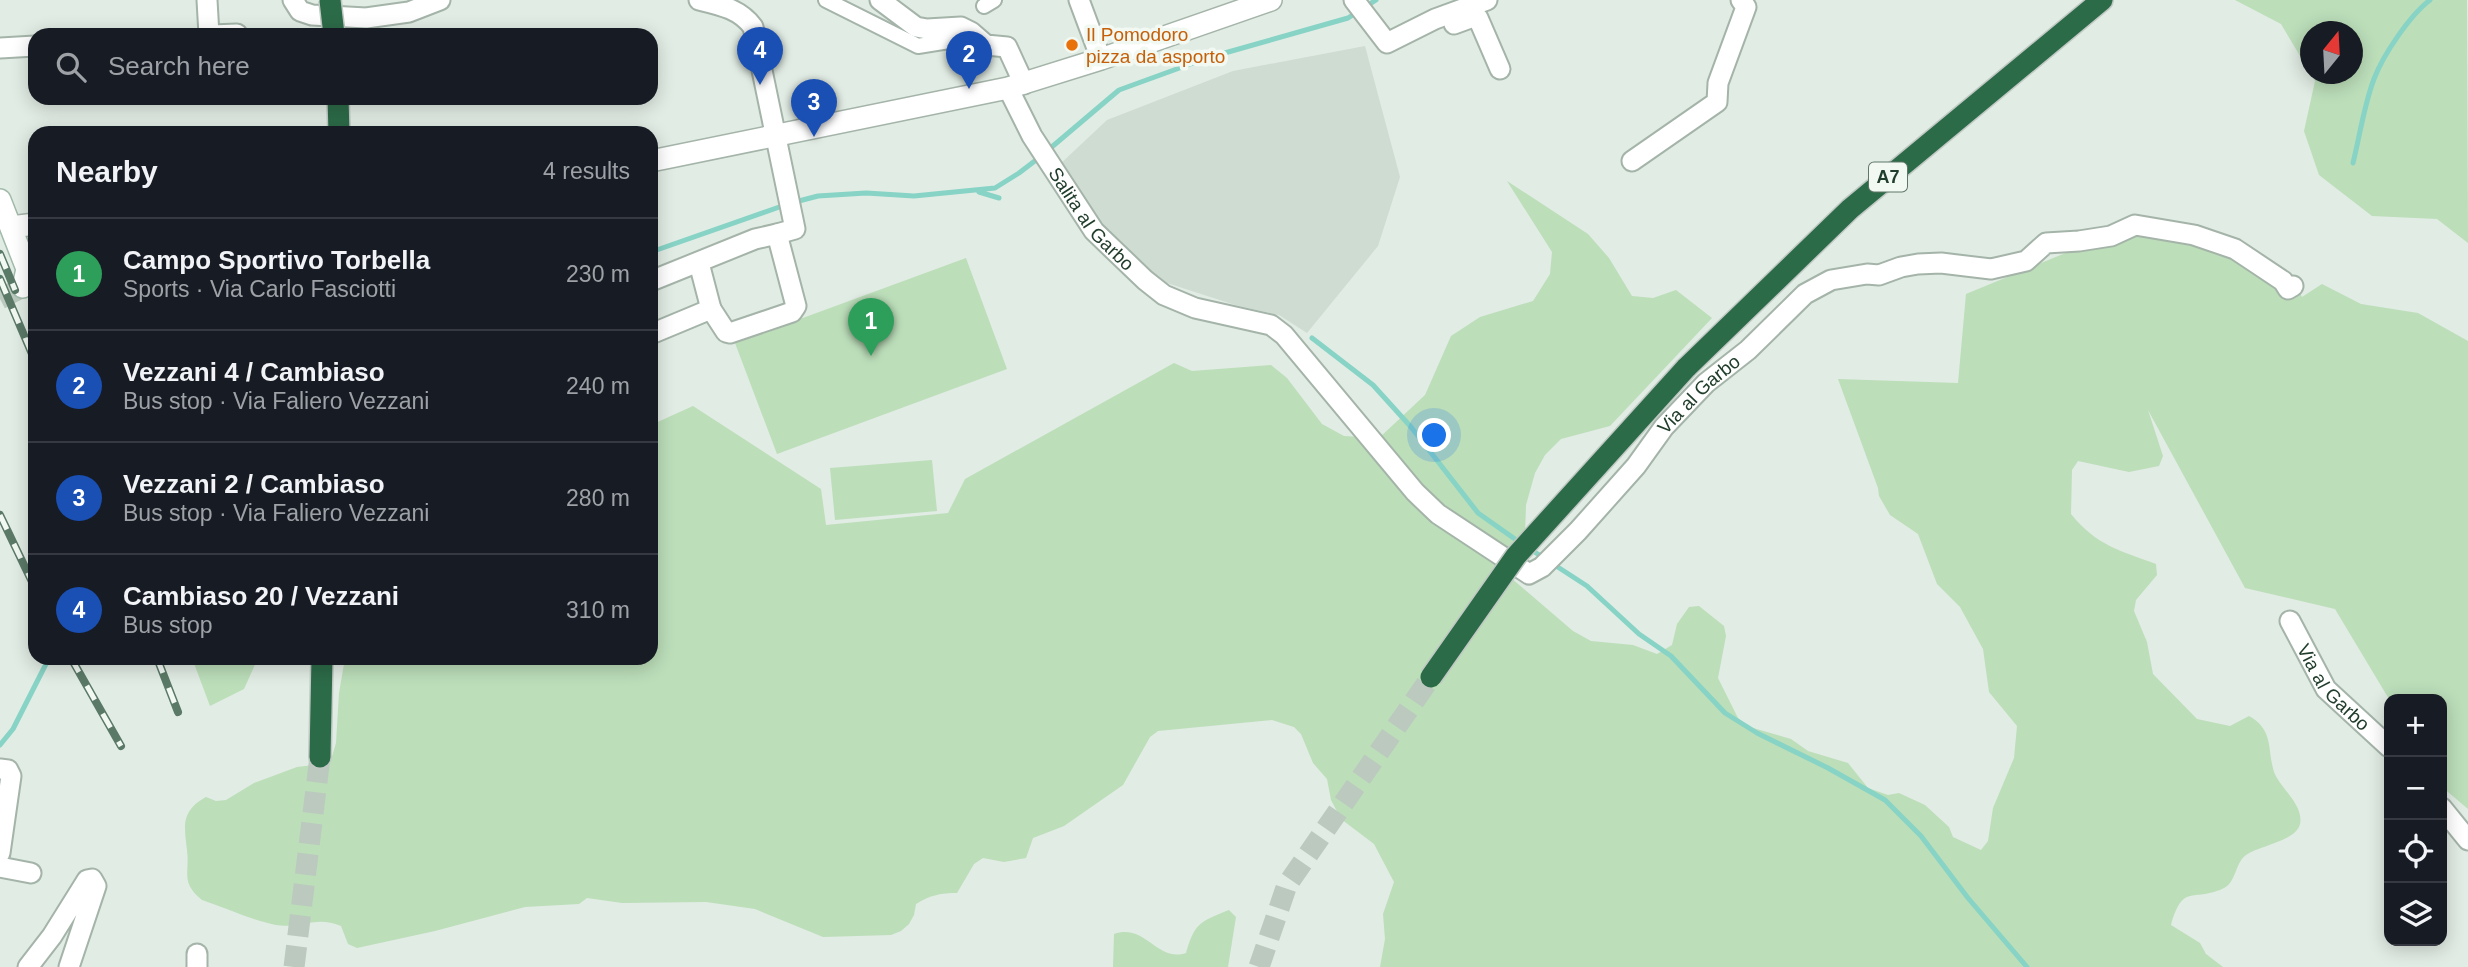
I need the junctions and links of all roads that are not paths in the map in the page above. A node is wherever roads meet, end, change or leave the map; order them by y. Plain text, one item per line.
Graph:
1 (207, 0) edge
2 (293, 0) edge
3 (330, 0) edge
4 (440, 0) edge
5 (699, 0) edge
6 (827, 0) edge
7 (880, 0) edge
8 (1079, 0) edge
9 (1271, 0) edge
10 (1354, 0) edge
11 (1487, 0) edge
12 (1741, 0) edge
13 (2102, 0) edge
14 (1434, 19) junction
15 (961, 27) junction
16 (209, 28) edge
17 (333, 28) edge
18 (28, 46) edge
19 (0, 48) edge
20 (1101, 59) junction
21 (1500, 69) dead end
22 (1016, 86) junction
23 (338, 105) edge
24 (339, 126) edge
25 (777, 135) junction
26 (658, 160) edge
27 (1632, 161) dead end
28 (0, 200) edge
29 (28, 225) edge
30 (11, 227) junction
31 (777, 234) junction
32 (699, 263) junction
33 (658, 278) edge
34 (2293, 286) dead end
35 (23, 287) dead end
36 (711, 309) junction
37 (1212, 312) joint
38 (658, 331) edge
39 (2290, 621) dead end
40 (322, 665) edge
41 (1431, 677) tunnel mouth
42 (2384, 742) edge
43 (320, 757) tunnel mouth
44 (0, 769) edge
45 (2447, 814) edge
46 (2468, 840) edge
47 (0, 853) edge
48 (0, 867) edge
49 (31, 873) dead end
50 (27, 967) edge
51 (69, 967) edge

1 - 16 street
2 - 4 street
3 - 17 highway, bridge
5 - 25 street
6 - 15 street
7 - 15 street
8 - 20 street
9 - 20 street
10 - 14 street
11 - 14 street
12 - 27 street
13 - 41 highway, A7, bridge
14 - 21 street
15 - 22 street, Salita al Garbo
18 - 19 street
20 - 22 street
22 - 25 street
22 - 37 street, Salita al Garbo
23 - 24 highway
25 - 26 street
25 - 31 street
28 - 30 street
29 - 30 street
30 - 35 street
31 - 32 street
31 - 36 street
32 - 33 street
32 - 36 street
34 - 37 street, Via al Garbo
36 - 38 street
39 - 42 street, Via al Garbo
40 - 43 highway
44 - 47 street
45 - 46 street
48 - 49 street
50 - 51 street

